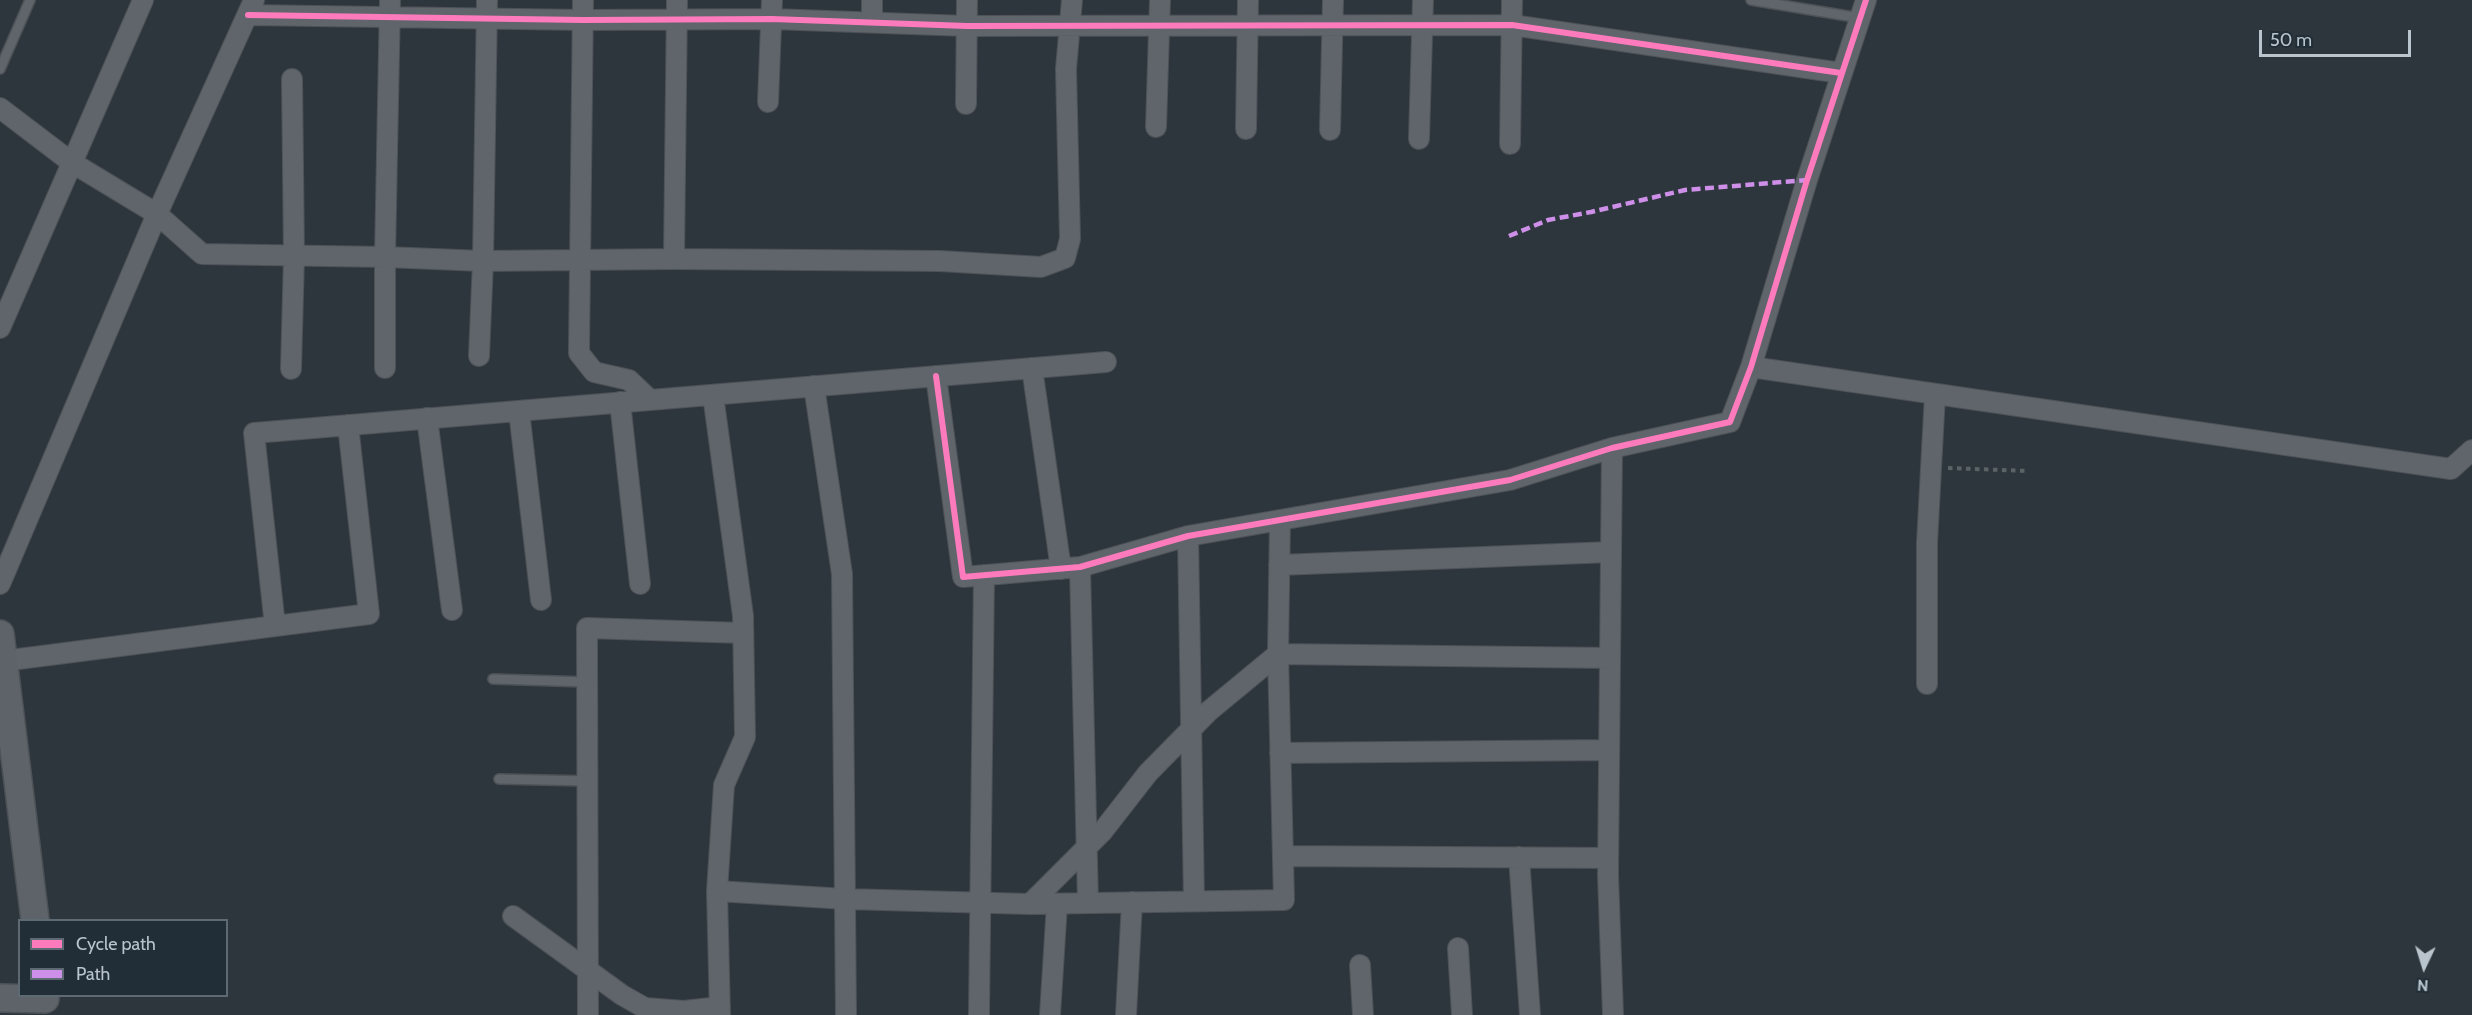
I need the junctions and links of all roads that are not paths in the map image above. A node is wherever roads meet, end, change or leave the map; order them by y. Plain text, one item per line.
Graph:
1 (30, 0) edge
2 (142, 0) edge
3 (583, 0) edge
4 (872, 0) edge
5 (967, 0) edge
6 (1072, 0) edge
7 (1160, 0) edge
8 (1248, 0) edge
9 (1333, 0) edge
10 (1423, 0) edge
11 (1512, 0) edge
12 (1750, 0) edge
13 (251, 7) edge
14 (390, 8) edge
15 (487, 9) edge
16 (1863, 9) edge
17 (677, 10) edge
18 (772, 10) edge
19 (583, 20) junction
20 (872, 22) junction
21 (1071, 25) junction
22 (1160, 25) junction
23 (1331, 25) junction
24 (1422, 25) junction
25 (1512, 25) junction
26 (967, 26) junction
27 (1247, 26) junction
28 (0, 69) edge
29 (1841, 73) junction
30 (292, 79) dead end
31 (768, 102) dead end
32 (966, 104) dead end
33 (0, 108) edge
34 (1156, 127) dead end
35 (1246, 129) dead end
36 (1330, 130) dead end
37 (1419, 139) dead end
38 (1510, 144) dead end
39 (71, 162) junction
40 (157, 214) junction
41 (294, 256) junction
42 (385, 256) junction
43 (674, 259) junction
44 (483, 261) junction
45 (579, 261) junction
46 (0, 328) edge
47 (479, 356) dead end
48 (1106, 362) dead end
49 (1751, 367) junction
50 (385, 368) dead end
51 (1032, 368) junction
52 (291, 369) dead end
53 (936, 376) junction
54 (814, 386) junction
55 (1935, 394) junction
56 (713, 395) junction
57 (650, 400) junction
58 (620, 402) junction
59 (519, 411) junction
60 (427, 418) junction
61 (348, 425) junction
62 (1612, 448) junction
63 (2472, 450) edge
64 (1280, 521) junction
65 (1188, 536) junction
66 (1611, 552) junction
67 (1279, 564) junction
68 (1071, 568) junction
69 (984, 575) junction
70 (0, 584) edge
71 (640, 584) dead end
72 (541, 600) dead end
73 (452, 610) dead end
74 (275, 626) junction
75 (743, 633) junction
76 (0, 634) edge
77 (1278, 654) junction
78 (1610, 658) junction
79 (3, 661) junction
80 (493, 679) dead end
81 (587, 682) junction
82 (1927, 684) dead end
83 (1191, 729) junction
84 (1609, 750) junction
85 (1280, 753) junction
86 (499, 779) dead end
87 (587, 781) junction
88 (9, 789) edge
89 (1087, 847) junction
90 (1283, 856) junction
91 (1519, 857) junction
92 (1608, 858) junction
93 (717, 891) junction
94 (845, 899) junction
95 (1194, 901) junction
96 (980, 902) junction
97 (1132, 902) junction
98 (1088, 903) junction
99 (1030, 904) junction
100 (1057, 904) junction
101 (513, 916) dead end
102 (35, 919) edge
103 (1458, 948) dead end
104 (1360, 965) dead end
105 (588, 970) junction
106 (0, 998) edge
107 (46, 1003) edge
108 (720, 1011) edge
109 (588, 1015) edge
110 (846, 1015) edge
111 (979, 1015) edge
112 (1050, 1015) edge
113 (1126, 1015) edge
114 (1364, 1015) edge
115 (1462, 1015) edge
116 (1530, 1015) edge
117 (1613, 1015) edge

1 - 28 lane
2 - 39 street
3 - 19 street
4 - 20 street
5 - 26 street
6 - 21 street
7 - 22 street
8 - 27 street
9 - 23 street
10 - 24 street
11 - 25 street
12 - 16 lane
13 - 14 street
13 - 40 street
14 - 15 street
14 - 42 street
15 - 19 street
15 - 44 street
16 - 29 street
17 - 18 street
17 - 19 street
17 - 43 street
18 - 20 street
18 - 31 street
19 - 45 street
20 - 26 street
21 - 22 street
21 - 26 street
21 - 43 street
22 - 27 street
22 - 34 street
23 - 24 street
23 - 27 street
23 - 36 street
24 - 25 street
24 - 37 street
25 - 29 street
25 - 38 street
26 - 32 street
27 - 35 street
29 - 49 street
30 - 41 street
33 - 39 street
39 - 40 street
39 - 46 street
40 - 41 street
40 - 70 street
41 - 42 street
41 - 52 street
42 - 44 street
42 - 50 street
43 - 45 street
44 - 45 street
44 - 47 street
45 - 57 street
48 - 51 street
49 - 55 street
49 - 62 street
51 - 53 street
51 - 68 street
53 - 54 street
53 - 69 street
54 - 56 street
54 - 94 street
55 - 63 street
55 - 82 street
56 - 57 street
56 - 75 street
57 - 58 street
58 - 59 street
58 - 71 street
59 - 60 street
59 - 72 street
60 - 61 street
60 - 73 street
61 - 74 street
61 - 74 street
62 - 64 street
62 - 66 street
64 - 65 street
64 - 67 street
65 - 68 street
65 - 83 street
66 - 67 street
66 - 78 street
67 - 77 street
68 - 69 street
68 - 89 street
69 - 96 street
74 - 79 street
75 - 81 street
75 - 93 street
76 - 79 street
77 - 78 street
77 - 83 street
77 - 85 street
78 - 84 street
79 - 88 street
80 - 81 lane
81 - 87 street
83 - 89 street
83 - 95 street
84 - 85 street
84 - 92 street
85 - 90 street
86 - 87 lane
87 - 105 street
88 - 102 street
89 - 98 street
89 - 99 street
90 - 91 street
90 - 95 street
91 - 92 street
91 - 116 street
92 - 117 street
93 - 94 street
93 - 108 street
94 - 96 street
94 - 110 street
95 - 97 street
96 - 99 street
96 - 111 street
97 - 98 street
97 - 113 street
98 - 100 street
99 - 100 street
100 - 112 street
101 - 105 street
103 - 115 street
104 - 114 street
105 - 108 street
105 - 109 street
106 - 107 street

